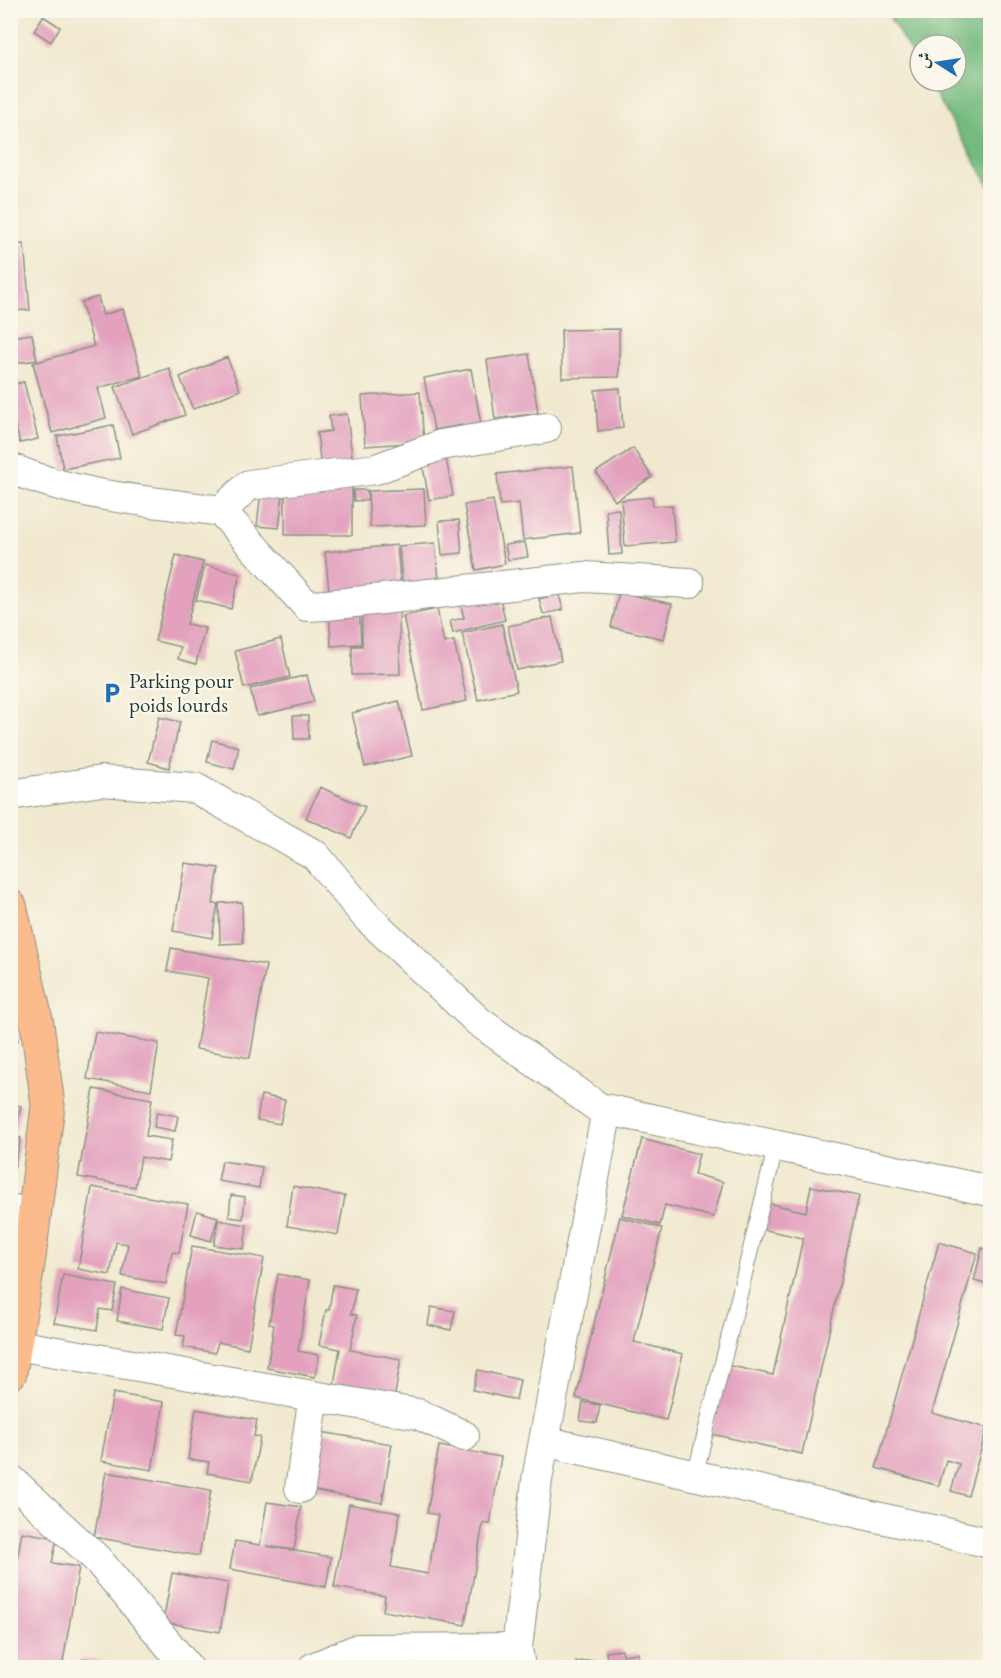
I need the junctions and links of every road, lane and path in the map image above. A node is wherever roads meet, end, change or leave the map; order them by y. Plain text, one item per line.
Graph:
1 (546, 429) dead end
2 (10, 468) edge
3 (221, 510) junction
4 (689, 583) dead end
5 (10, 795) edge
6 (10, 906) edge
7 (607, 1110) junction
8 (776, 1146) junction
9 (990, 1191) edge
10 (22, 1212) edge
11 (12, 1354) edge
12 (314, 1396) junction
13 (464, 1436) dead end
14 (544, 1441) junction
15 (695, 1475) junction
16 (10, 1479) edge
17 (300, 1488) dead end
18 (990, 1543) edge
19 (518, 1658) edge
20 (188, 1668) edge
21 (314, 1668) edge

1 - 3 street
2 - 3 street
3 - 4 street
5 - 7 street
6 - 10 main road
7 - 8 street
7 - 14 street
8 - 9 street
8 - 15 lane
10 - 11 main road
11 - 12 street
12 - 13 street
12 - 17 street
14 - 15 street
14 - 19 street
15 - 18 street
16 - 20 street
19 - 21 street

